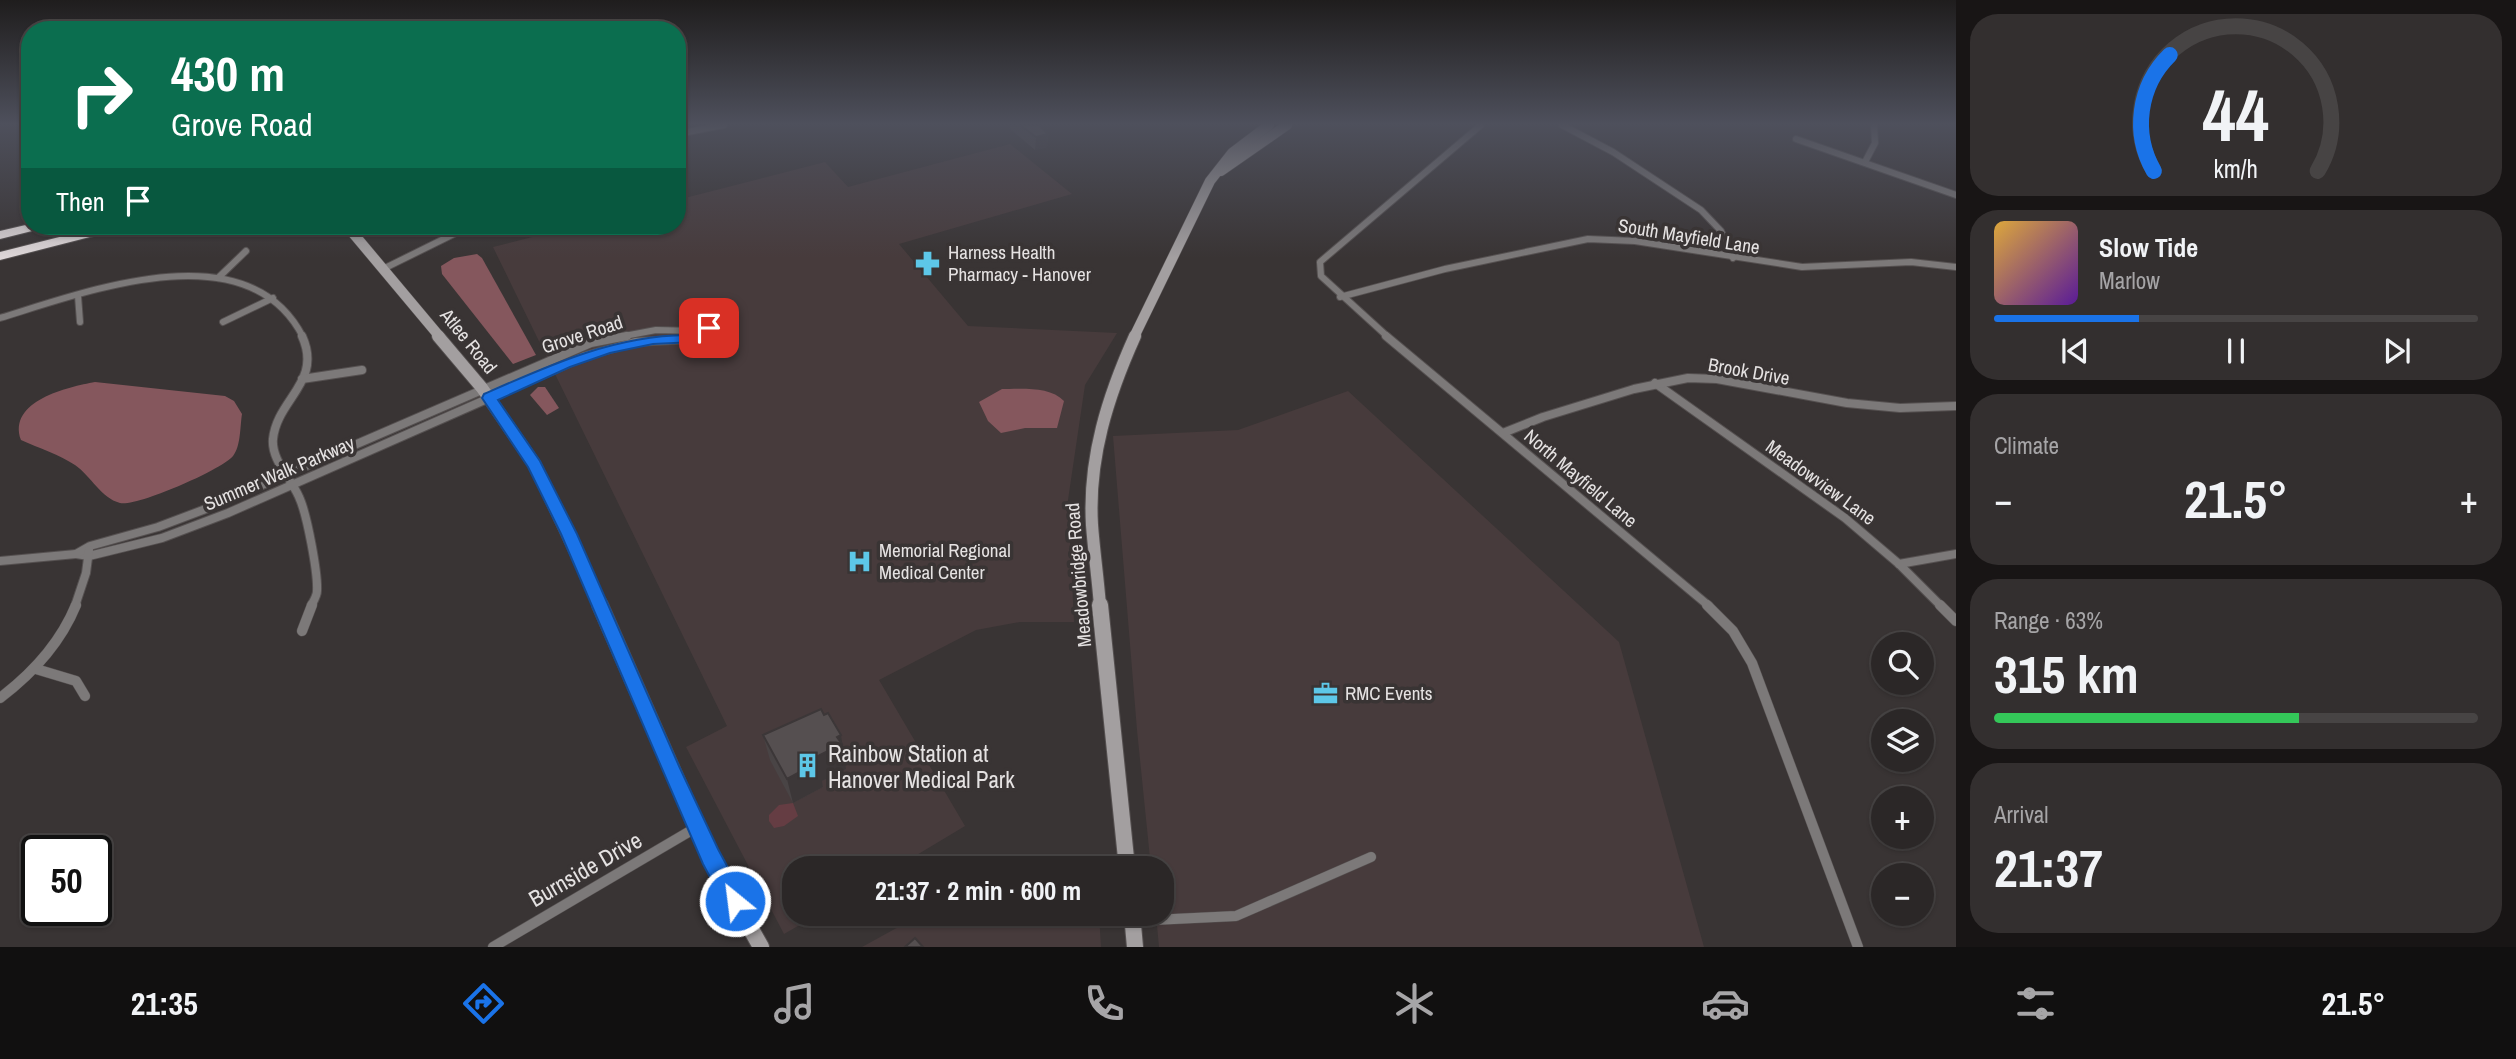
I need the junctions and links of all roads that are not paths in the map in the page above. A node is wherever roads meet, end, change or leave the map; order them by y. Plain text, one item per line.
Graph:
1 (1219, 169) edge
2 (1224, 169) edge
3 (1429, 169) edge
4 (1639, 169) edge
5 (1885, 169) edge
6 (1212, 178) junction
7 (1956, 195) edge
8 (21, 230) edge
9 (0, 235) edge
10 (82, 235) edge
11 (355, 235) edge
12 (452, 235) edge
13 (246, 251) dead end
14 (0, 256) edge
15 (1733, 258) junction
16 (1956, 267) edge
17 (383, 269) junction
18 (218, 278) junction
19 (78, 296) junction
20 (1340, 297) junction
21 (273, 298) junction
22 (0, 318) edge
23 (80, 322) dead end
24 (223, 322) dead end
25 (695, 331) junction
26 (690, 339) junction
27 (362, 370) dead end
28 (302, 379) junction
29 (1655, 383) junction
30 (485, 393) junction
31 (1956, 406) edge
32 (1503, 433) junction
33 (286, 474) junction
34 (292, 485) junction
35 (89, 551) junction
36 (1956, 554) edge
37 (0, 561) edge
38 (1899, 564) junction
39 (1956, 621) edge
40 (302, 631) dead end
41 (36, 669) junction
42 (85, 696) dead end
43 (0, 698) edge
44 (697, 827) junction
45 (1126, 856) edge
46 (1371, 857) dead end
47 (1174, 917) edge
48 (1133, 926) edge
49 (493, 947) edge
50 (761, 947) edge
51 (1135, 947) edge
52 (1858, 947) edge

1 - 6 main road, Meadowbridge Road
2 - 6 main road, Meadowbridge Road
3 - 20 street, North Mayfield Lane
4 - 15 street
5 - 7 street
6 - 45 main road, Meadowbridge Road
8 - 9 highway
10 - 14 highway
11 - 17 main road, Atlee Road
12 - 17 street
13 - 18 street
15 - 16 street, South Mayfield Lane
15 - 20 street, South Mayfield Lane
17 - 30 main road, Atlee Road
18 - 19 street
18 - 21 street
19 - 22 street
19 - 23 street
20 - 32 street, North Mayfield Lane
21 - 24 street
21 - 28 street
25 - 26 street
25 - 26 street, Grove Road
25 - 30 street, Grove Road
26 - 30 street, Grove Road
27 - 28 street
28 - 33 street
29 - 31 street, Brook Drive
29 - 32 street, Brook Drive
29 - 38 street, Meadowview Lane
30 - 33 street, Summer Walk Parkway
30 - 34 street, Summer Walk Parkway
30 - 44 main road, Atlee Road
32 - 52 street, North Mayfield Lane
33 - 34 street
33 - 35 street, Summer Walk Parkway
34 - 35 street, Summer Walk Parkway
34 - 40 street
35 - 37 street, Summer Walk Parkway
35 - 41 street
36 - 38 street
38 - 39 street, Meadowview Lane
41 - 42 street
41 - 43 street
44 - 49 street, Burnside Drive
44 - 50 main road, Atlee Road
46 - 47 street
48 - 51 main road

